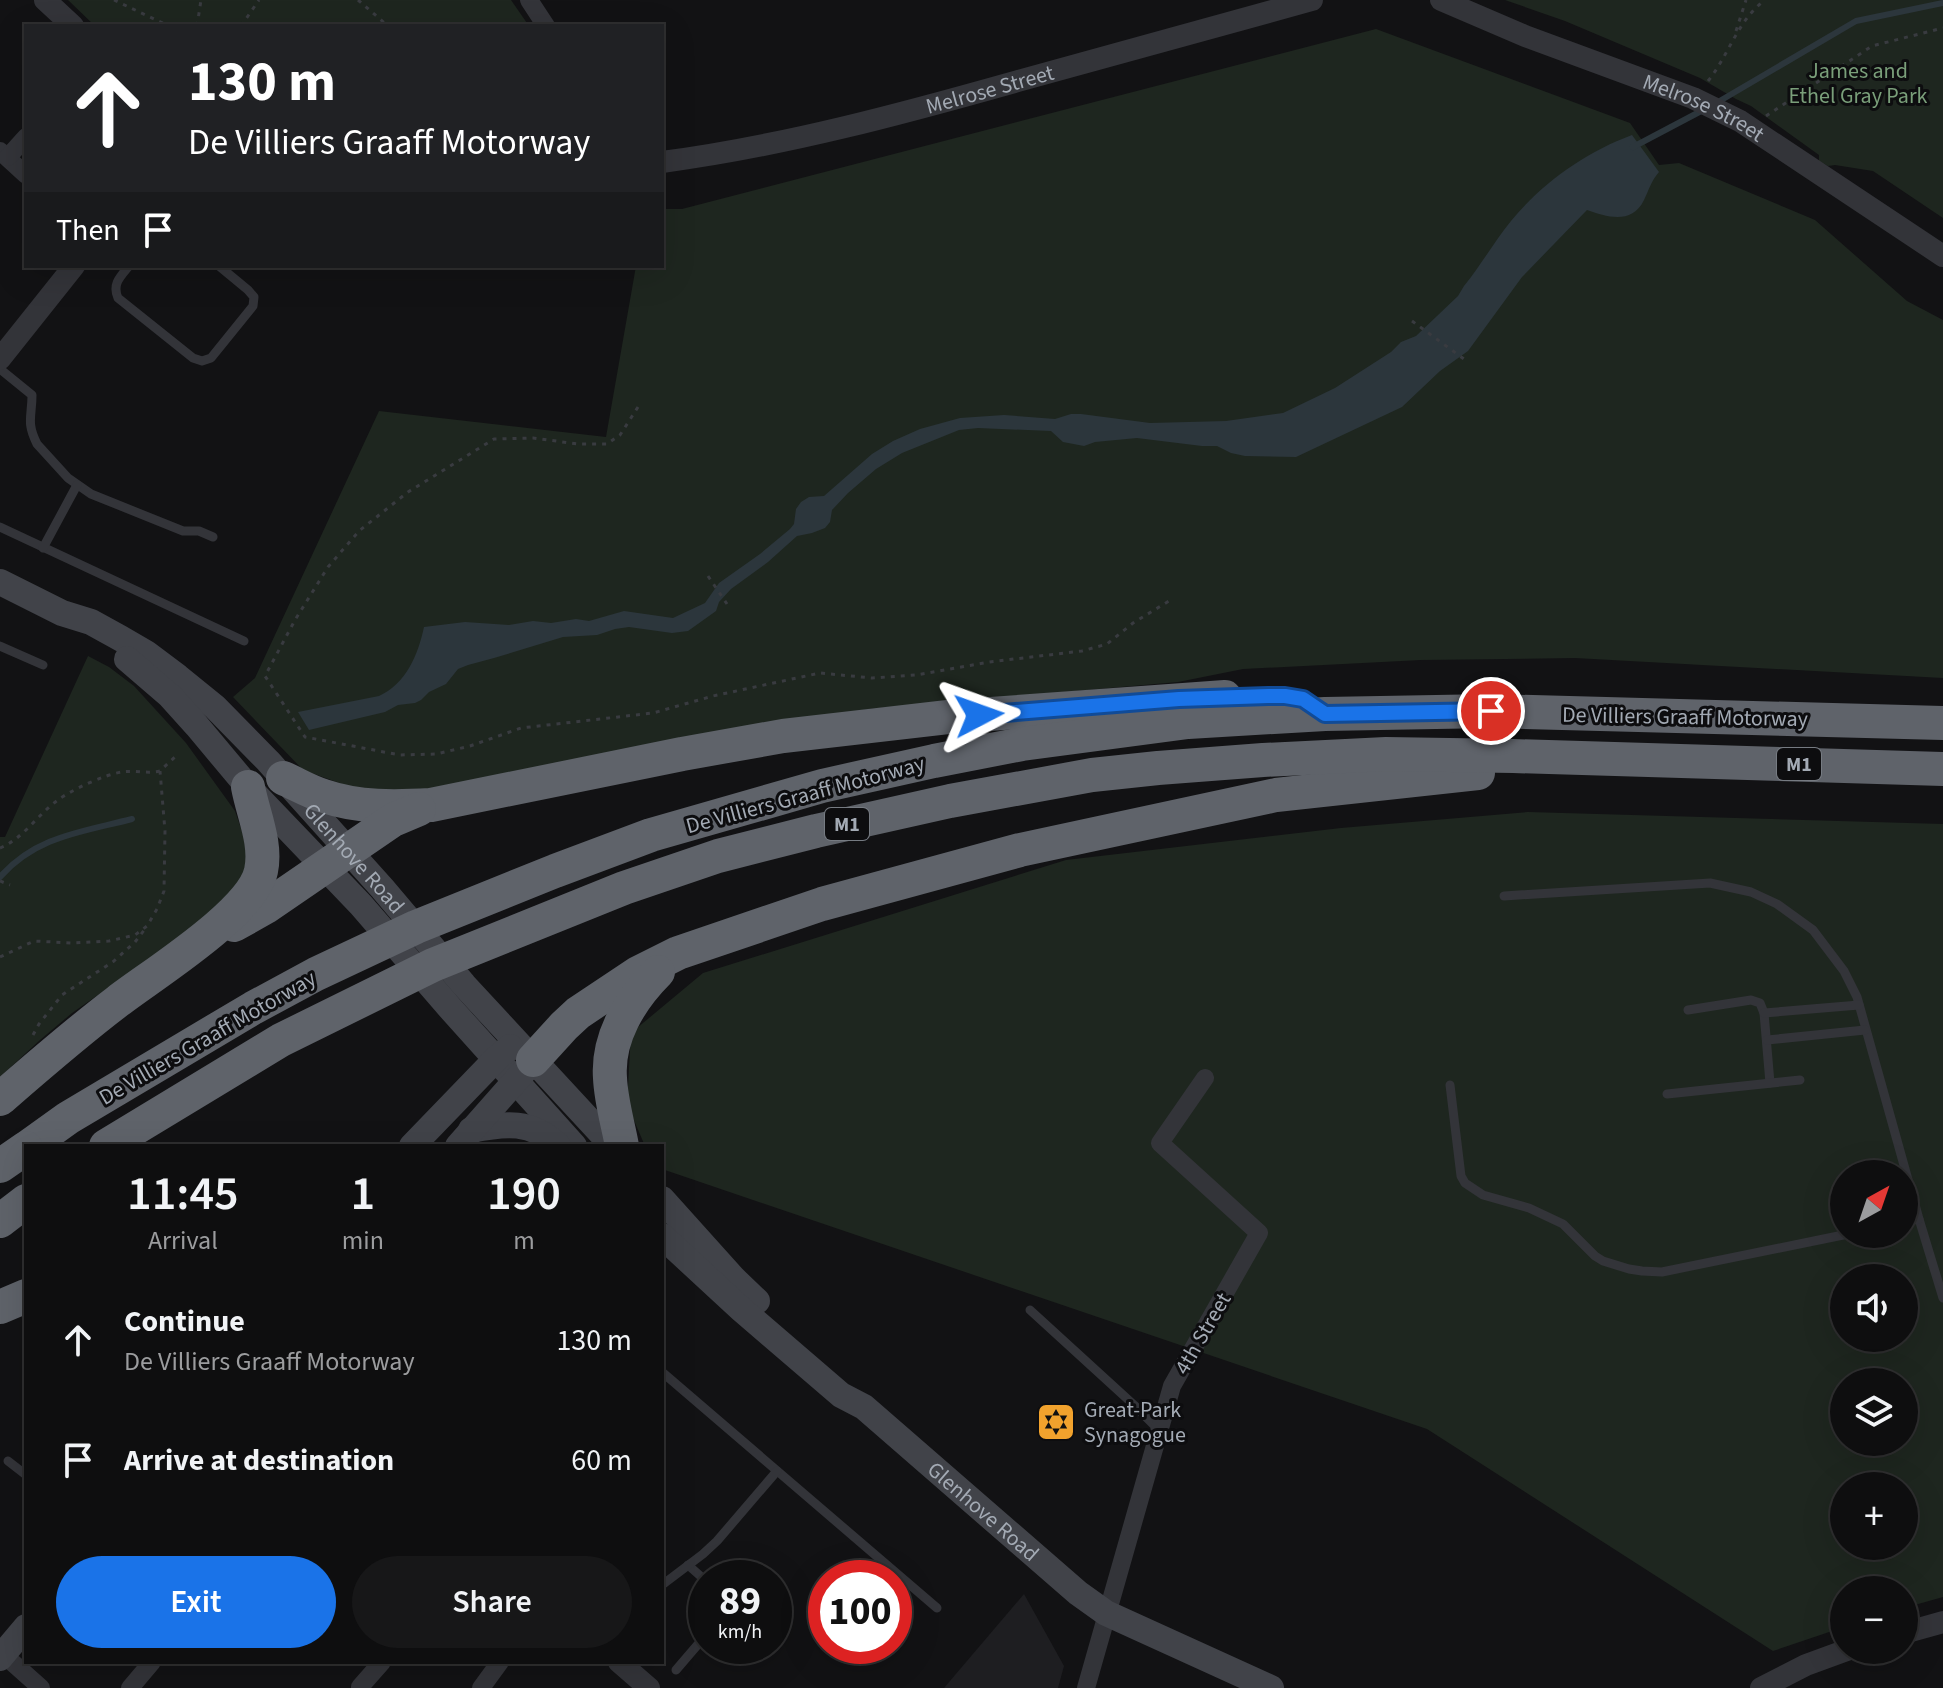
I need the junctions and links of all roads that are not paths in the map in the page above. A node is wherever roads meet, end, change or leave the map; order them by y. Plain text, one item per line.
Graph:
1 (45, 0) edge
2 (529, 0) edge
3 (1312, 0) edge
4 (1441, 0) edge
5 (71, 24) edge
6 (545, 24) edge
7 (24, 139) edge
8 (4, 154) edge
9 (664, 162) edge
10 (24, 173) edge
11 (1943, 256) edge
12 (72, 268) edge
13 (127, 268) edge
14 (221, 268) edge
15 (0, 359) edge
16 (0, 369) edge
17 (77, 485) junction
18 (0, 527) edge
19 (213, 537) dead end
20 (43, 548) junction
21 (0, 582) edge
22 (244, 641) dead end
23 (0, 646) edge
24 (43, 665) dead end
25 (1325, 714) junction
26 (1943, 723) edge
27 (1654, 760) junction
28 (1943, 769) edge
29 (261, 777) junction
30 (431, 805) junction
31 (336, 859) junction
32 (1504, 896) dead end
33 (678, 953) junction
34 (174, 960) junction
35 (1859, 1005) junction
36 (1688, 1010) dead end
37 (1764, 1013) junction
38 (1865, 1030) junction
39 (1767, 1040) junction
40 (515, 1060) junction
41 (1205, 1078) dead end
42 (1800, 1080) dead end
43 (1770, 1083) junction
44 (1450, 1085) dead end
45 (1667, 1094) dead end
46 (0, 1099) edge
47 (464, 1138) edge
48 (31, 1144) edge
49 (109, 1144) edge
50 (414, 1144) edge
51 (556, 1144) edge
52 (573, 1144) edge
53 (611, 1144) edge
54 (622, 1144) edge
55 (24, 1149) edge
56 (0, 1166) edge
57 (664, 1201) edge
58 (24, 1203) edge
59 (1919, 1219) joint
60 (0, 1221) edge
61 (664, 1238) edge
62 (1830, 1238) edge
63 (24, 1297) edge
64 (1943, 1298) edge
65 (0, 1307) edge
66 (1030, 1310) dead end
67 (664, 1374) edge
68 (864, 1407) junction
69 (1159, 1431) junction
70 (8, 1461) dead end
71 (777, 1471) junction
72 (24, 1473) edge
73 (694, 1560) edge
74 (688, 1565) edge
75 (664, 1583) edge
76 (937, 1608) dead end
77 (1106, 1613) junction
78 (1943, 1622) edge
79 (24, 1629) edge
80 (1918, 1629) edge
81 (1, 1655) edge
82 (688, 1656) edge
83 (1830, 1656) edge
84 (150, 1664) edge
85 (380, 1664) edge
86 (499, 1664) edge
87 (621, 1664) edge
88 (676, 1670) dead end
89 (360, 1687) edge
90 (1765, 1687) edge
91 (41, 1688) edge
92 (130, 1688) edge
93 (481, 1688) edge
94 (649, 1688) edge
95 (1086, 1688) edge
96 (1271, 1688) edge

1 - 5 street
2 - 6 street
3 - 9 street, Melrose Street
4 - 11 street, Melrose Street
7 - 8 street
8 - 10 street
12 - 15 street
13 - 14 lane
16 - 17 lane
17 - 19 lane
17 - 20 lane
18 - 20 lane
20 - 22 lane
21 - 29 main road, Glenhove Road
23 - 24 lane
25 - 26 highway, De Villiers Graaff Motorway / M1
25 - 30 highway
25 - 48 highway, De Villiers Graaff Motorway / M1
27 - 28 highway, M1
27 - 33 highway
27 - 49 highway, M1
29 - 30 highway
29 - 31 main road, Glenhove Road
29 - 31 main road, Glenhove Road
29 - 34 highway
30 - 31 highway
31 - 34 highway
31 - 40 main road, Glenhove Road
31 - 40 main road, Glenhove Road
32 - 35 lane
33 - 40 highway
33 - 54 highway
34 - 46 highway
35 - 37 lane
35 - 38 lane
36 - 37 lane
37 - 39 lane
38 - 39 lane
38 - 59 lane
39 - 43 lane
40 - 47 main road
40 - 50 main road
40 - 52 main road, Glenhove Road
40 - 53 main road, Glenhove Road
41 - 69 street, 4th Street
42 - 43 lane
43 - 45 lane
44 - 62 lane
47 - 51 main road
55 - 56 highway, De Villiers Graaff Motorway / M1
57 - 68 main road, Glenhove Road
58 - 60 highway
59 - 64 lane
61 - 68 main road, Glenhove Road
63 - 65 highway
66 - 69 lane
67 - 71 lane
68 - 77 main road, Glenhove Road
69 - 77 street, 4th Street
70 - 72 lane
71 - 73 lane
71 - 76 lane
74 - 75 lane
77 - 95 street, 4th Street
77 - 96 main road, Glenhove Road
78 - 80 street
79 - 81 main road
81 - 91 street
82 - 88 lane
83 - 90 street
84 - 92 street
85 - 89 street
86 - 93 street
87 - 94 street

